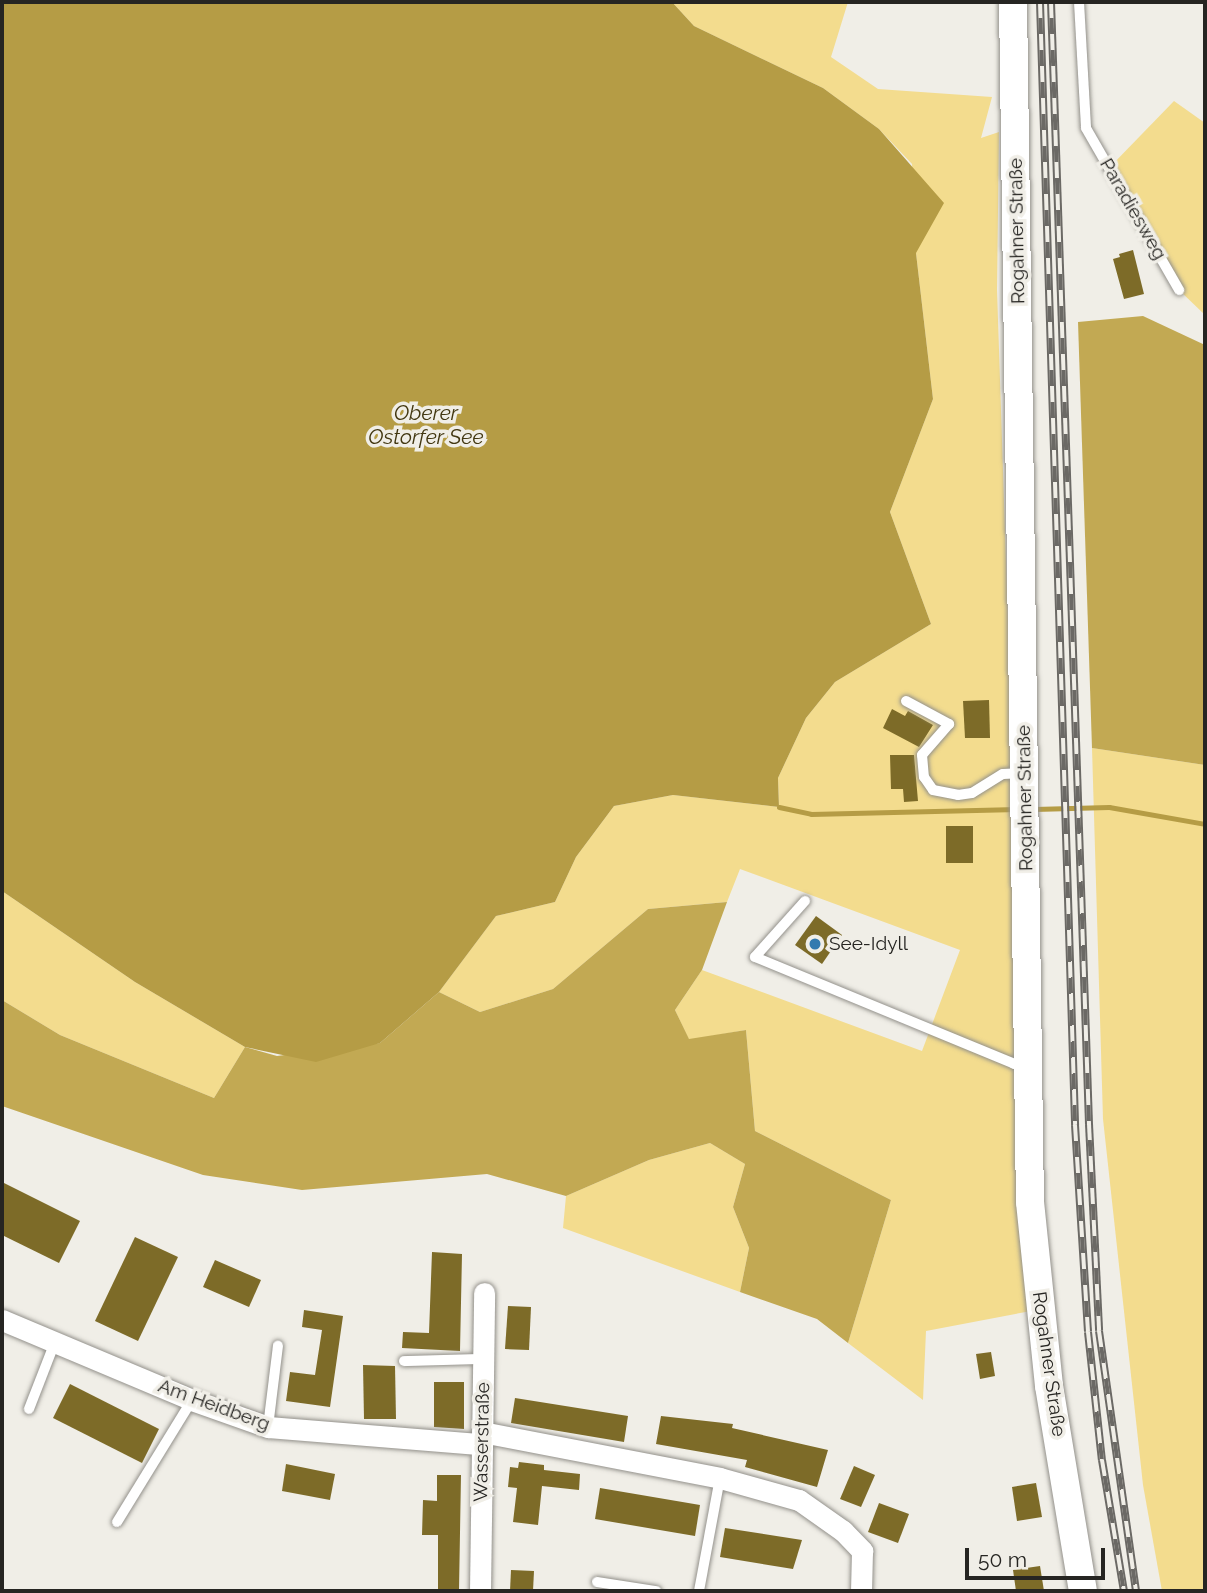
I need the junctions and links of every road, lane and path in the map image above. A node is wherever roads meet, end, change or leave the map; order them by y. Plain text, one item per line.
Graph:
1 (1013, 2) edge
2 (1079, 2) edge
3 (1179, 289) dead end
4 (906, 701) dead end
5 (1026, 780) junction
6 (805, 901) dead end
7 (1026, 1064) junction
8 (484, 1293) dead end
9 (2, 1320) edge
10 (55, 1342) junction
11 (278, 1346) dead end
12 (483, 1359) junction
13 (404, 1361) dead end
14 (192, 1400) junction
15 (29, 1409) dead end
16 (268, 1427) junction
17 (482, 1438) junction
18 (720, 1478) junction
19 (117, 1522) dead end
20 (597, 1582) dead end
21 (480, 1591) edge
22 (656, 1591) edge
23 (699, 1591) edge
24 (861, 1591) edge
25 (1083, 1591) edge

1 - 5 street, Rogahner Straße
2 - 3 lane, Paradiesweg
4 - 5 lane
5 - 7 street, Rogahner Straße
6 - 7 lane
7 - 25 street, Rogahner Straße
8 - 12 street, Wasserstraße
9 - 10 street, Am Heidberg
10 - 14 street, Am Heidberg
10 - 15 lane
11 - 16 lane
12 - 13 lane
12 - 17 street, Wasserstraße
14 - 16 street, Am Heidberg
14 - 19 lane
16 - 17 street, Am Heidberg
17 - 18 street, Am Heidberg
17 - 21 street, Wasserstraße
18 - 23 lane
18 - 24 street, Am Heidberg
20 - 22 lane

